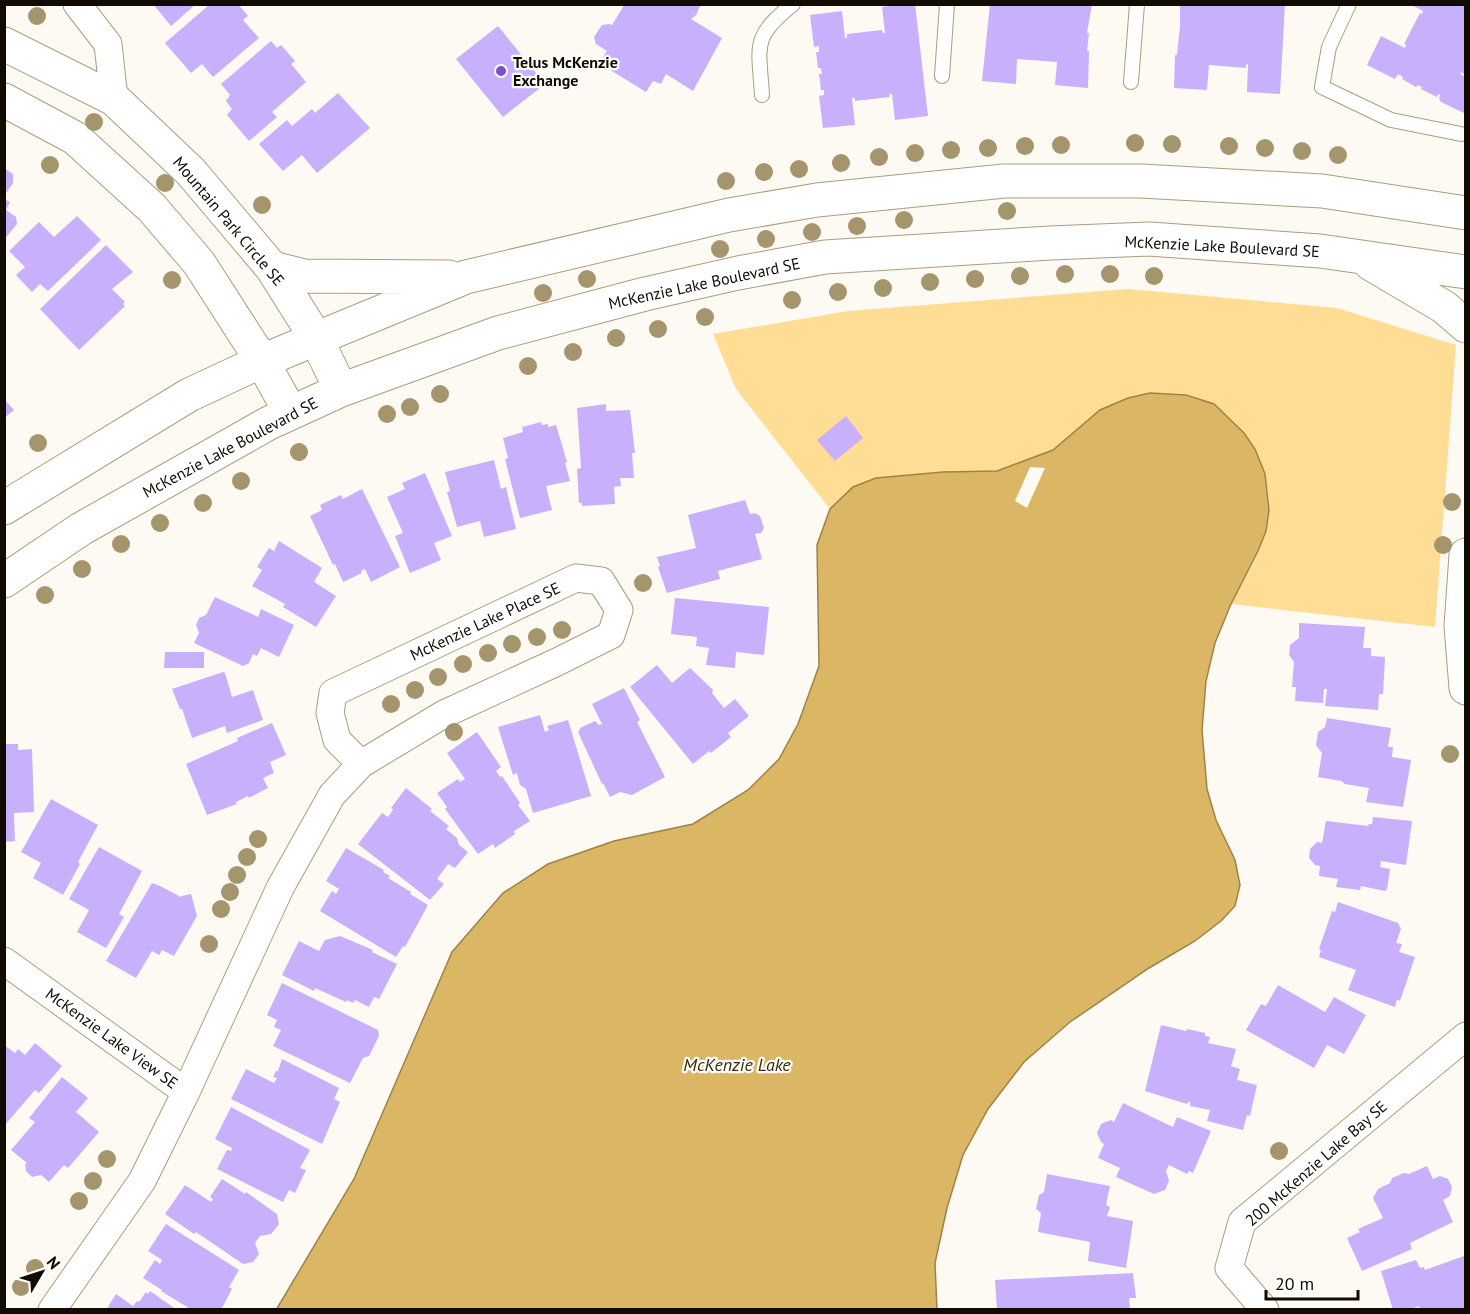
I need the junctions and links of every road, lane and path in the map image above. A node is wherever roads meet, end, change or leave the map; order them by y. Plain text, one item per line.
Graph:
1 (77, 4) edge
2 (793, 4) edge
3 (946, 4) edge
4 (1137, 4) edge
5 (1349, 4) edge
6 (4, 44) edge
7 (942, 76) dead end
8 (1131, 82) dead end
9 (762, 95) dead end
10 (114, 99) junction
11 (4, 100) edge
12 (1461, 134) dead end
13 (1466, 213) edge
14 (1360, 256) junction
15 (272, 268) junction
16 (1466, 272) edge
17 (466, 277) junction
18 (1466, 326) edge
19 (316, 338) junction
20 (262, 361) junction
21 (341, 390) junction
22 (290, 412) junction
23 (4, 508) edge
24 (1466, 555) edge
25 (4, 581) edge
26 (1466, 688) edge
27 (361, 764) junction
28 (4, 962) edge
29 (1466, 1036) edge
30 (186, 1092) junction
31 (52, 1310) edge
32 (1265, 1310) edge

1 - 10 street
2 - 9 lane
3 - 7 lane
4 - 8 lane
5 - 12 lane
6 - 10 main road, Mountain Park Circle SE
10 - 15 main road, Mountain Park Circle SE
11 - 20 main road
13 - 17 main road
14 - 16 main road, McKenzie Lake Boulevard SE
14 - 18 main road
14 - 21 main road, McKenzie Lake Boulevard SE
15 - 17 main road
15 - 19 main road, Mountain Park Circle SE
17 - 19 main road
19 - 20 main road
19 - 21 main road, Mountain Park Circle SE
20 - 22 main road
20 - 23 main road
21 - 22 main road, McKenzie Lake Boulevard SE
22 - 25 main road, McKenzie Lake Boulevard SE
24 - 26 main road
27 - 27 street, McKenzie Lake Place SE
27 - 30 street, McKenzie Lake Place SE
28 - 30 street, McKenzie Lake View SE
29 - 32 street, 200 McKenzie Lake Bay SE
30 - 31 street, McKenzie Lake View SE

